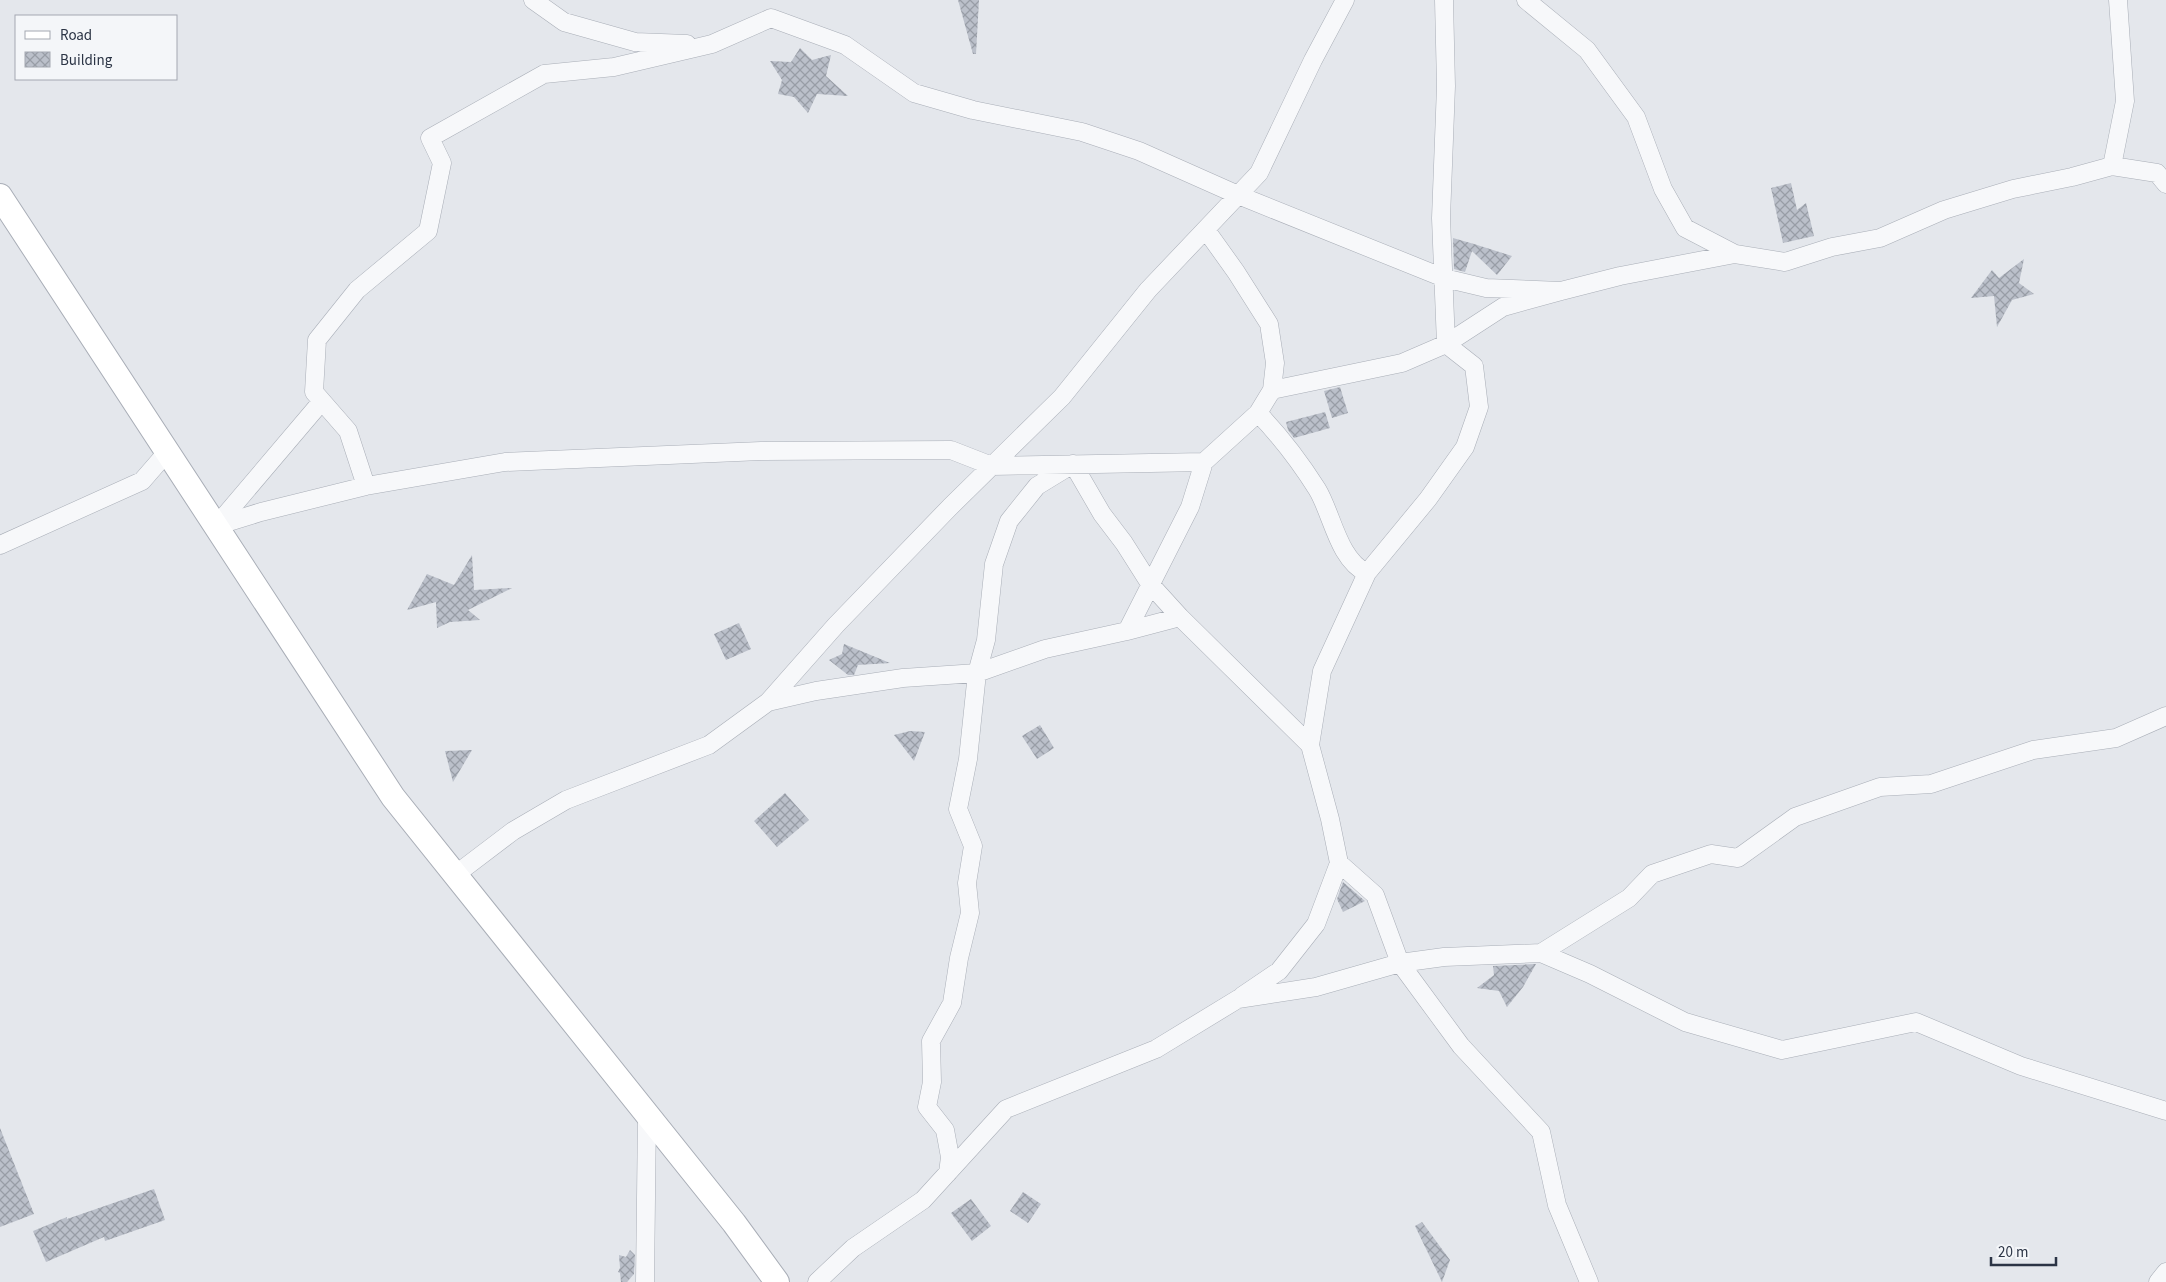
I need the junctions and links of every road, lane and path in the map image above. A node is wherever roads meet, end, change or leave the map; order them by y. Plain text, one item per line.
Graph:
1 (532, 0) edge
2 (1345, 0) edge
3 (1444, 0) edge
4 (1526, 0) edge
5 (2118, 0) edge
6 (712, 44) junction
7 (2112, 166) junction
8 (2166, 184) edge
9 (1238, 195) junction
10 (0, 196) edge
11 (1206, 230) junction
12 (1735, 254) junction
13 (1444, 278) junction
14 (1562, 291) junction
15 (1446, 344) junction
16 (1272, 390) junction
17 (322, 401) junction
18 (1258, 413) junction
19 (168, 451) junction
20 (1204, 462) junction
21 (1073, 464) junction
22 (992, 466) junction
23 (366, 486) junction
24 (216, 526) junction
25 (0, 545) edge
26 (1367, 573) junction
27 (1150, 584) junction
28 (1180, 617) junction
29 (1127, 630) junction
30 (977, 673) junction
31 (768, 702) junction
32 (2166, 716) edge
33 (1310, 745) junction
34 (1340, 863) junction
35 (455, 874) junction
36 (1541, 953) junction
37 (1400, 963) junction
38 (1238, 999) junction
39 (2166, 1111) edge
40 (647, 1115) junction
41 (948, 1173) junction
42 (2166, 1272) edge
43 (645, 1282) edge
44 (777, 1282) edge
45 (817, 1282) edge
46 (1589, 1282) edge
47 (2158, 1282) edge

1 - 6 street
2 - 9 street
3 - 13 street
4 - 12 street
5 - 7 street
6 - 9 street
6 - 17 street
7 - 8 street
7 - 12 street
9 - 11 street
9 - 13 street
10 - 19 main road
11 - 16 street
11 - 22 street
12 - 14 street
13 - 14 street
13 - 15 street
14 - 15 street
15 - 16 street
15 - 26 street
16 - 18 street
17 - 23 street
17 - 24 street
18 - 20 street
18 - 26 street
19 - 24 main road
19 - 25 street
20 - 21 street
20 - 27 street
21 - 22 street
21 - 27 street
21 - 30 street
22 - 23 street
22 - 31 street
23 - 24 street
24 - 35 main road
26 - 33 street
27 - 28 street
27 - 29 street
28 - 29 street
28 - 33 street
29 - 30 street
30 - 31 street
30 - 41 street
31 - 35 street
32 - 36 street
33 - 34 street
34 - 37 street
34 - 38 street
35 - 40 main road
36 - 37 street
36 - 39 street
37 - 38 street
37 - 46 street
38 - 41 street
40 - 43 street
40 - 44 main road
41 - 45 street
42 - 47 street

